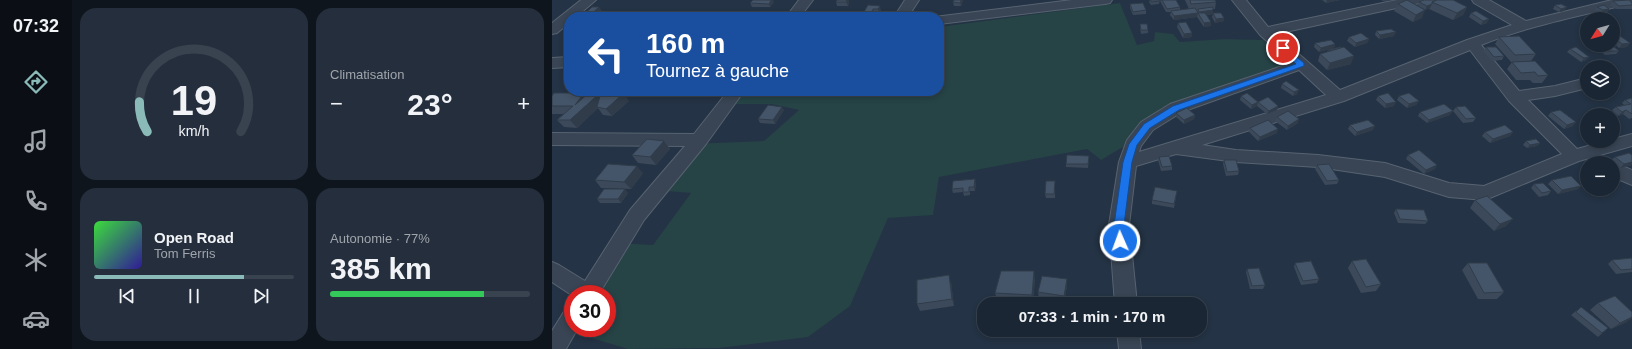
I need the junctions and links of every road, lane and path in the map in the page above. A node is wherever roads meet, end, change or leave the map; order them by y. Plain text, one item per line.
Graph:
1 (589, 0) edge
2 (806, 0) edge
3 (912, 0) edge
4 (990, 0) edge
5 (1105, 0) edge
6 (1239, 0) edge
7 (1415, 0) edge
8 (1479, 0) edge
9 (1630, 0) edge
10 (1076, 2) edge
11 (574, 12) edge
12 (797, 12) edge
13 (904, 12) edge
14 (982, 16) junction
15 (564, 20) edge
16 (944, 20) edge
17 (1522, 25) junction
18 (552, 30) edge
19 (1265, 32) junction
20 (1472, 43) junction
21 (564, 62) edge
22 (552, 63) edge
23 (1302, 64) junction
24 (1580, 85) edge
25 (732, 96) edge
26 (1338, 97) junction
27 (1515, 97) junction
28 (552, 139) edge
29 (700, 140) junction
30 (1632, 140) edge
31 (1175, 149) junction
32 (1578, 155) junction
33 (1128, 162) junction
34 (1620, 172) edge
35 (1632, 178) edge
36 (552, 271) edge
37 (574, 285) edge
38 (594, 285) edge
39 (1125, 297) edge
40 (564, 331) edge
41 (1129, 337) edge
42 (553, 349) edge
43 (1130, 349) edge

1 - 11 street
2 - 12 street
3 - 13 street
4 - 14 street
5 - 10 street
6 - 19 street
7 - 19 street
8 - 17 street
9 - 17 street
10 - 14 street
14 - 16 street
15 - 18 street
17 - 20 street
19 - 23 street
20 - 26 street
20 - 27 street
21 - 22 street
23 - 26 street
23 - 33 street
24 - 27 street
25 - 29 street
26 - 31 street
27 - 32 street
28 - 29 street
29 - 38 street
30 - 32 street
31 - 32 street
31 - 33 street
33 - 39 street
34 - 35 street
36 - 37 street
40 - 42 street
41 - 43 street

